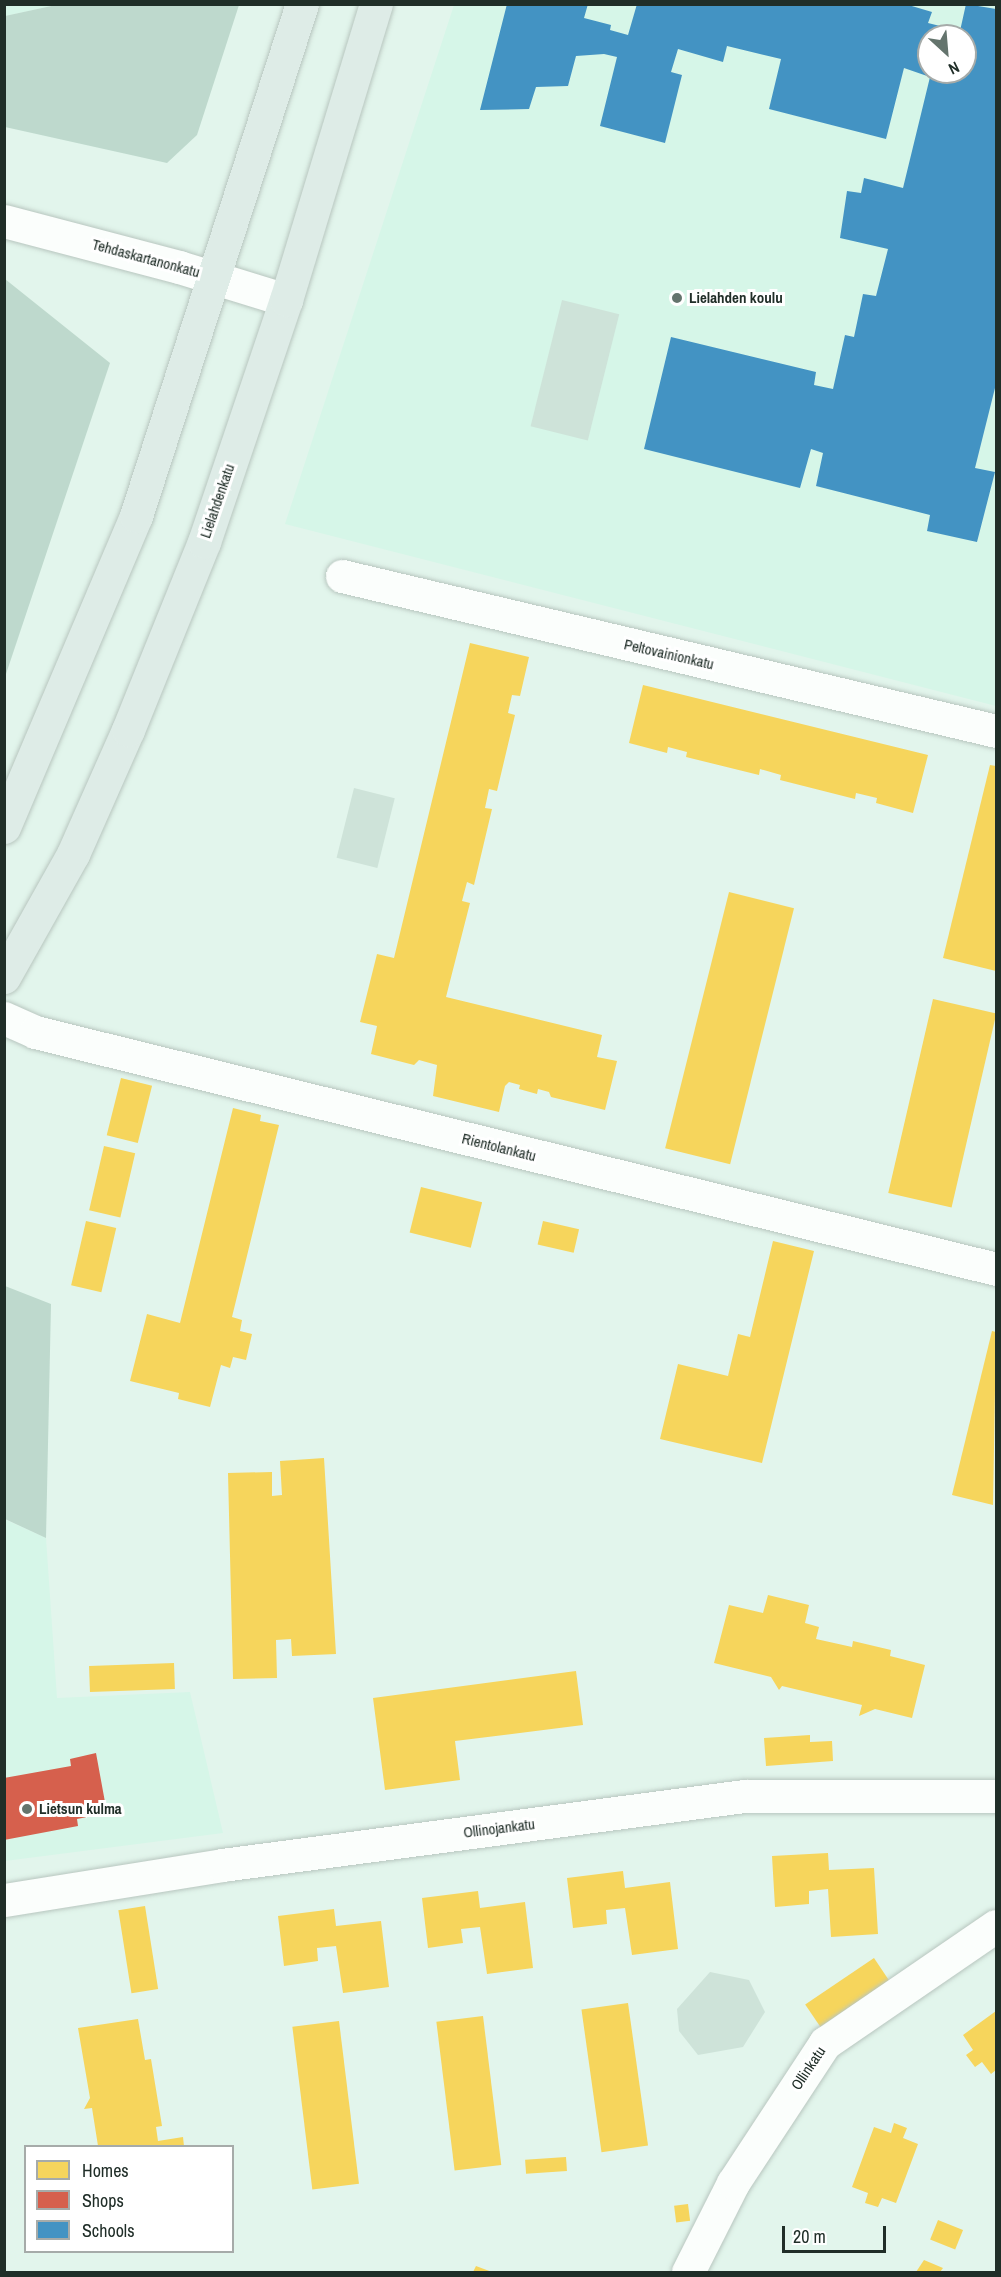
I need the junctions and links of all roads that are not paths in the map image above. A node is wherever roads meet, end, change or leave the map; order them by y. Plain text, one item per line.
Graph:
1 (302, 4) edge
2 (376, 4) edge
3 (4, 221) edge
4 (217, 277) junction
5 (286, 300) junction
6 (342, 576) dead end
7 (996, 732) edge
8 (4, 827) edge
9 (4, 977) edge
10 (4, 1018) edge
11 (996, 1269) edge
12 (996, 1796) edge
13 (4, 1900) edge
14 (996, 1926) edge
15 (688, 2272) edge

1 - 4 main road
2 - 5 main road, Lielahdenkatu
3 - 4 street, Tehdaskartanonkatu
4 - 5 street, Tehdaskartanonkatu
4 - 8 main road
5 - 9 main road, Lielahdenkatu
6 - 7 street, Peltovainionkatu
10 - 11 street, Rientolankatu
12 - 13 street, Ollinojankatu
14 - 15 street, Ollinkatu

